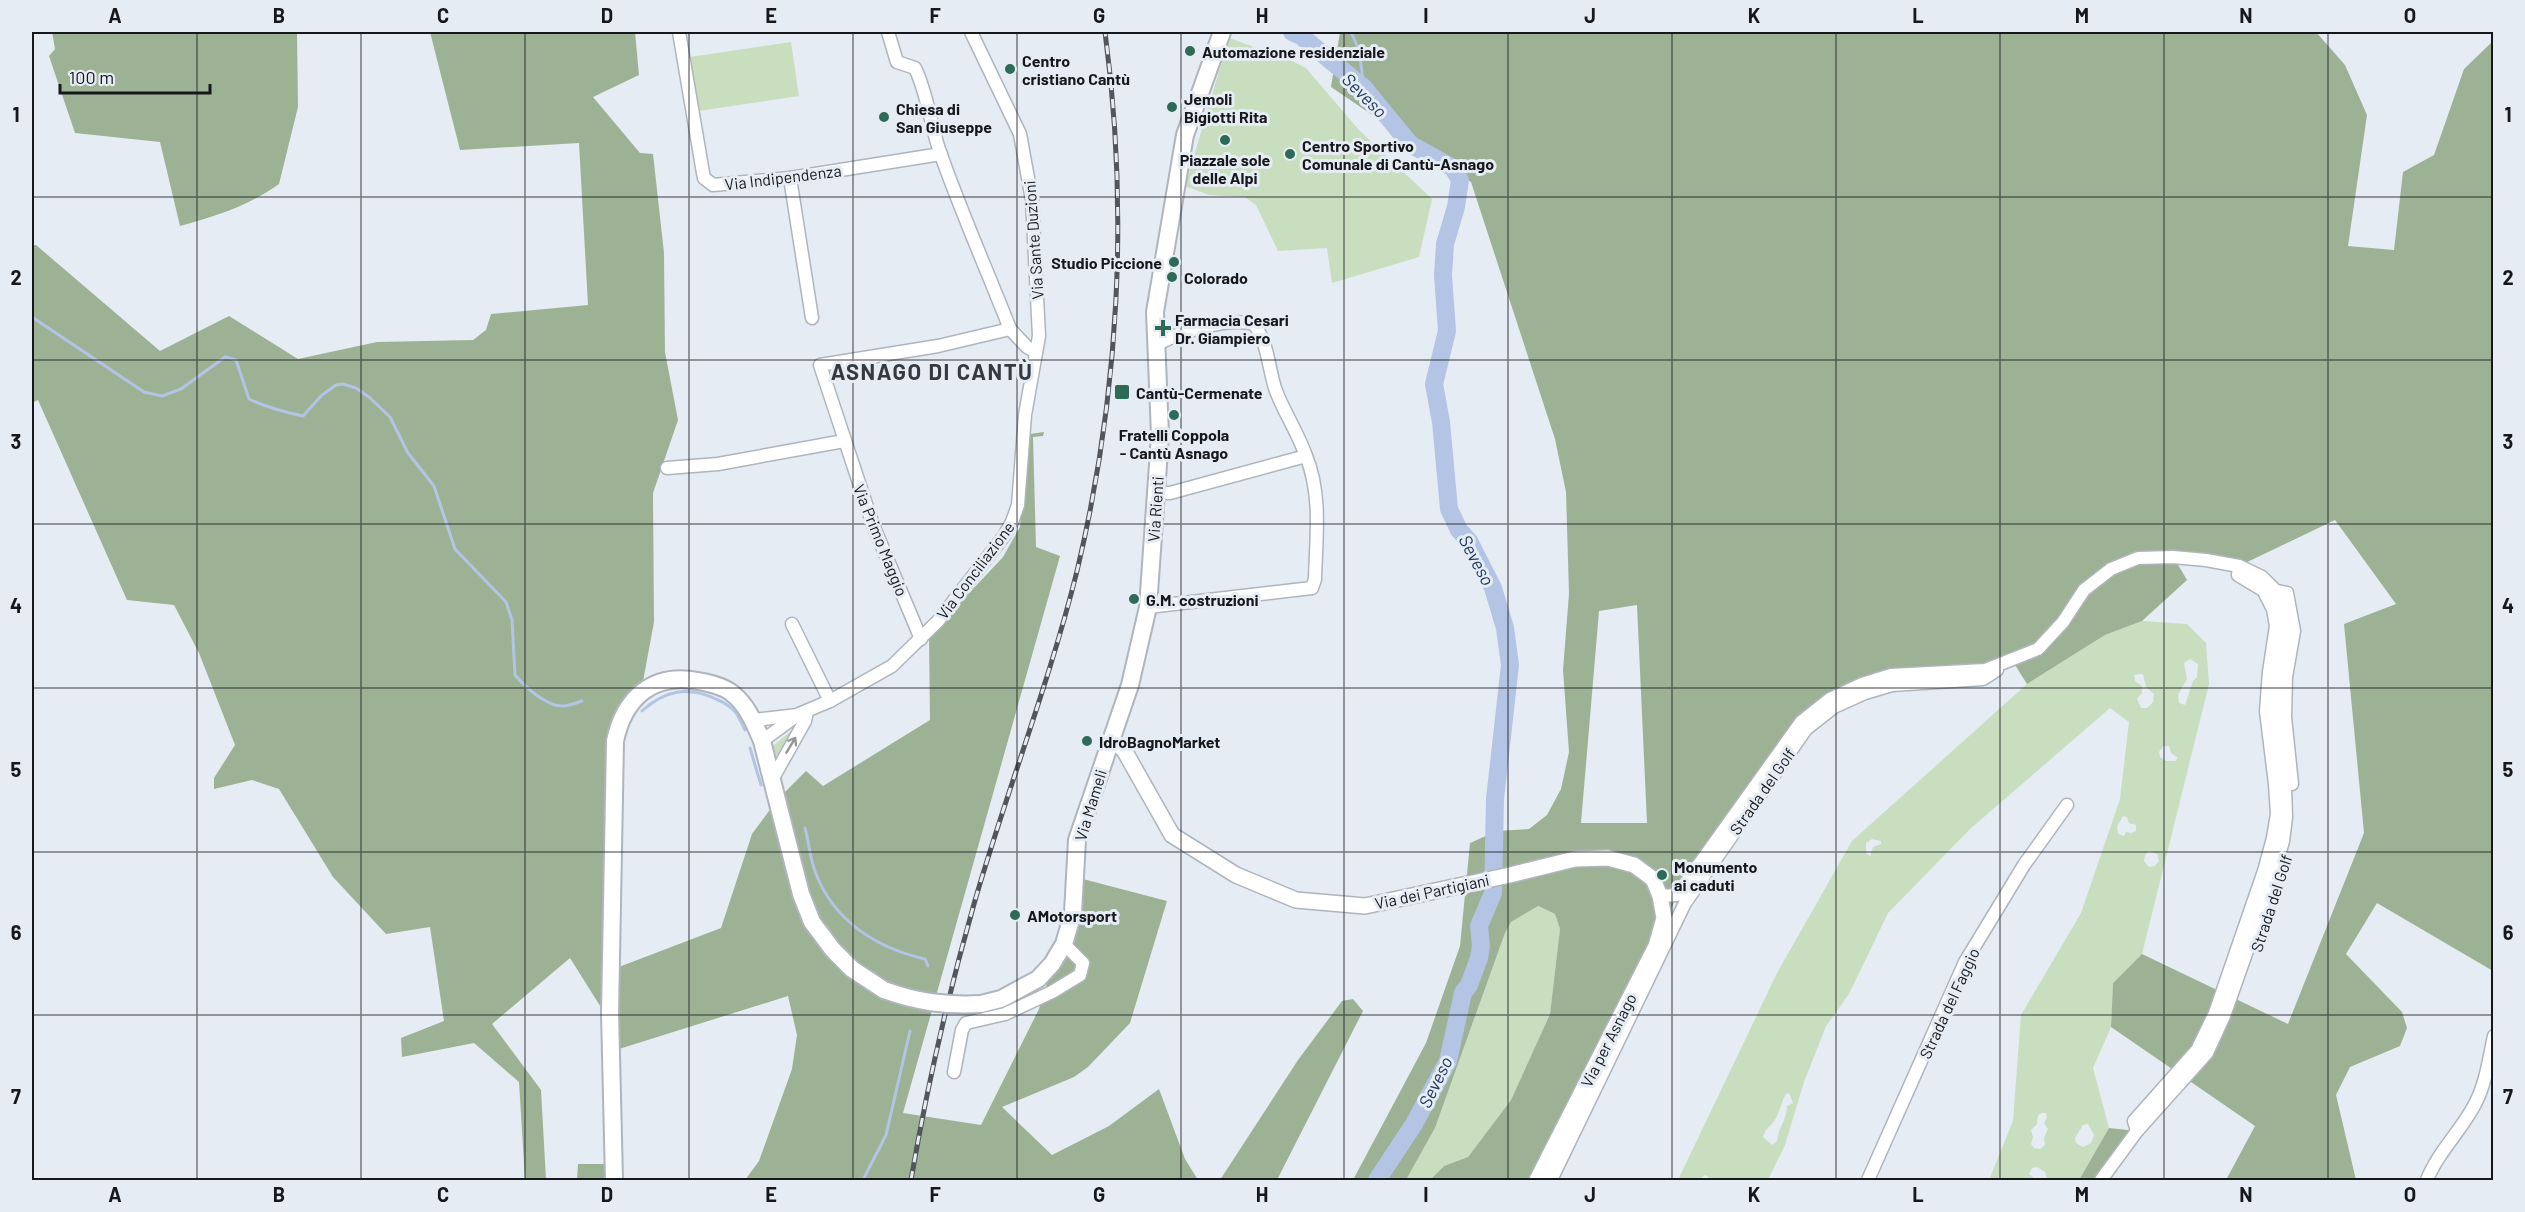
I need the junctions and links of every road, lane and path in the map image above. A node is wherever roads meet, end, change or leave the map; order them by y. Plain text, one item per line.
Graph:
1 (679, 32) edge
2 (888, 32) edge
3 (971, 32) edge
4 (1222, 32) edge
5 (941, 154) junction
6 (790, 178) junction
7 (812, 318) dead end
8 (1010, 329) junction
9 (1155, 346) junction
10 (1036, 352) junction
11 (844, 441) junction
12 (1306, 456) junction
13 (667, 468) dead end
14 (1156, 493) junction
15 (2239, 566) junction
16 (2277, 591) junction
17 (1148, 607) junction
18 (792, 624) dead end
19 (921, 639) junction
20 (2013, 660) junction
21 (830, 701) junction
22 (803, 713) junction
23 (754, 720) junction
24 (1112, 739) junction
25 (762, 741) junction
26 (773, 778) junction
27 (2067, 805) dead end
28 (1660, 896) junction
29 (1064, 944) junction
30 (2493, 1036) edge
31 (954, 1072) dead end
32 (2137, 1131) junction
33 (614, 1180) edge
34 (1537, 1180) edge
35 (1551, 1180) edge
36 (1868, 1180) edge
37 (2101, 1180) edge
38 (2110, 1180) edge
39 (2427, 1180) edge

1 - 6 street, Via Indipendenza
2 - 5 street
3 - 10 street, Via Sante Duzioni
4 - 9 main road, Via Rienti
5 - 6 street, Via Indipendenza
5 - 8 street
6 - 7 street
8 - 10 street
8 - 11 street, Via Primo Maggio
9 - 12 street
9 - 14 main road, Via Rienti
10 - 19 street, Via Conciliazione
11 - 13 street
11 - 19 street, Via Primo Maggio
12 - 14 street
12 - 17 street
14 - 17 main road, Via Rienti
15 - 16 street, Strada del Golf
15 - 20 street, Strada del Golf
15 - 32 street, Strada del Golf
16 - 32 street, Strada del Golf
16 - 38 street, Strada del Golf
17 - 24 main road, Via Rienti
18 - 21 street
19 - 21 street, Via Conciliazione
20 - 28 street, Strada del Golf
20 - 35 street, Strada del Golf
21 - 22 street, Via Conciliazione
22 - 23 street
22 - 25 street
26 -> 22 street
23 - 25 main road, Via Mameli
23 - 33 main road, Via Mameli
24 - 28 street, Via dei Partigiani
24 - 29 main road, Via Mameli
25 - 26 main road, Via Mameli
26 - 29 main road, Via Mameli, bridge
27 - 36 street, Strada del Faggio
28 - 34 street, Via per Asnago
29 - 31 street
30 - 39 street
32 - 37 street, Strada del Golf

